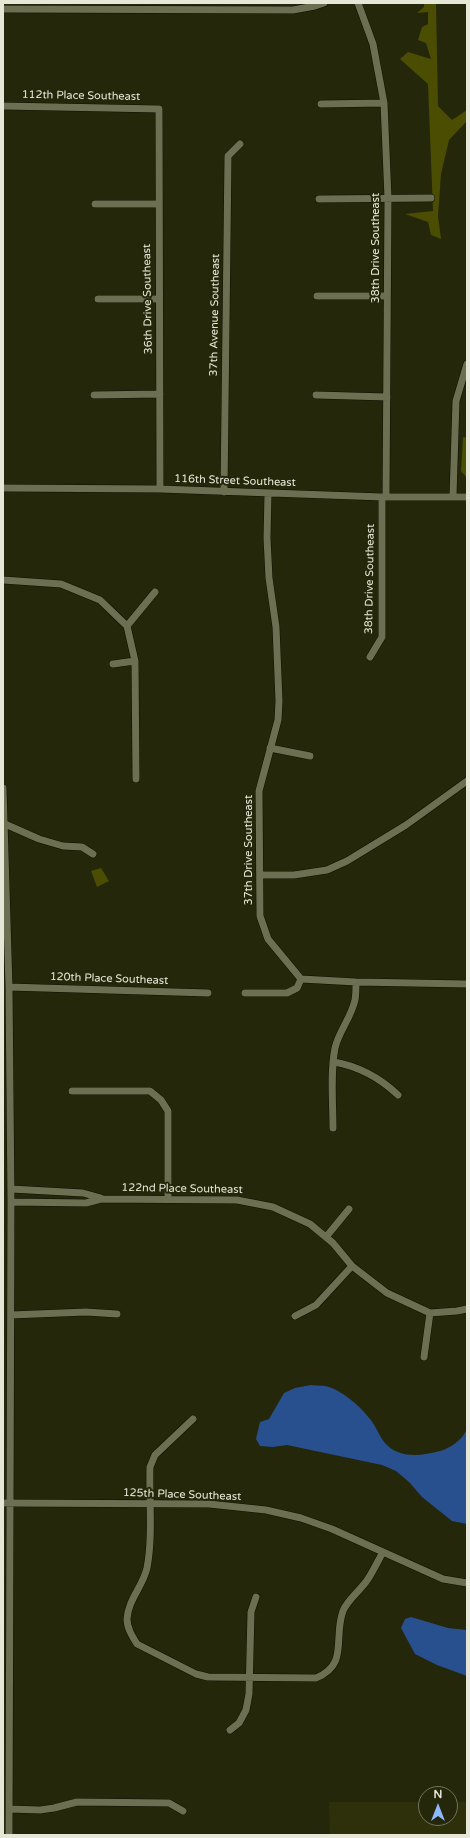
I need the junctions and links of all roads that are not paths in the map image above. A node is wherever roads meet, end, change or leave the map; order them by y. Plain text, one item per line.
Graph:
1 (324, 3) edge
2 (358, 3) edge
3 (102, 6) edge
4 (260, 6) edge
5 (3, 9) edge
6 (384, 103) junction
7 (321, 104) dead end
8 (3, 106) edge
9 (159, 109) joint
10 (240, 144) dead end
11 (388, 198) junction
12 (431, 198) dead end
13 (319, 199) dead end
14 (96, 204) dead end
15 (158, 204) junction
16 (317, 296) dead end
17 (387, 296) junction
18 (98, 299) dead end
19 (159, 299) junction
20 (467, 364) edge
21 (160, 394) junction
22 (94, 395) dead end
23 (316, 395) dead end
24 (387, 397) junction
25 (3, 488) edge
26 (160, 489) junction
27 (224, 492) junction
28 (268, 494) junction
29 (453, 496) junction
30 (384, 497) junction
31 (467, 497) edge
32 (3, 580) edge
33 (155, 592) dead end
34 (127, 626) junction
35 (370, 657) dead end
36 (135, 661) junction
37 (113, 664) dead end
38 (270, 748) junction
39 (310, 756) dead end
40 (136, 779) dead end
41 (467, 780) edge
42 (3, 788) edge
43 (5, 824) junction
44 (93, 854) dead end
45 (5, 872) edge
46 (260, 875) junction
47 (5, 936) edge
48 (301, 979) junction
49 (356, 982) junction
50 (467, 984) edge
51 (9, 987) junction
52 (208, 993) dead end
53 (245, 993) dead end
54 (334, 1062) junction
55 (72, 1091) dead end
56 (398, 1095) dead end
57 (6, 1104) edge
58 (333, 1128) dead end
59 (11, 1189) junction
60 (101, 1198) junction
61 (168, 1199) junction
62 (11, 1202) junction
63 (349, 1209) dead end
64 (326, 1237) junction
65 (352, 1266) junction
66 (467, 1309) edge
67 (430, 1312) junction
68 (117, 1314) dead end
69 (11, 1315) junction
70 (295, 1316) dead end
71 (424, 1357) dead end
72 (3, 1360) edge
73 (12, 1360) junction
74 (193, 1418) dead end
75 (7, 1503) edge
76 (149, 1503) junction
77 (383, 1552) junction
78 (467, 1584) edge
79 (256, 1597) dead end
80 (6, 1623) edge
81 (249, 1677) junction
82 (230, 1730) dead end
83 (6, 1748) edge
84 (9, 1810) junction
85 (183, 1811) dead end
86 (9, 1835) edge

1 - 4 street
2 - 6 street, 38th Drive Southeast
3 - 4 street
3 - 5 street
6 - 7 street
6 - 11 street, 38th Drive Southeast
8 - 9 street, 112th Place Southeast
9 - 15 street, 36th Drive Southeast
10 - 27 street, 37th Avenue Southeast
11 - 12 street
11 - 13 street
11 - 17 street, 38th Drive Southeast
14 - 15 street
15 - 19 street, 36th Drive Southeast
16 - 17 street
17 - 24 street, 38th Drive Southeast
18 - 19 street
19 - 21 street, 36th Drive Southeast
20 - 29 street
21 - 22 street
21 - 26 street, 36th Drive Southeast
23 - 24 street
24 - 30 street, 38th Drive Southeast
25 - 26 street, 116th Street Southeast
26 - 27 street, 116th Street Southeast
27 - 28 street, 116th Street Southeast
28 - 30 street, 116th Street Southeast
28 - 38 street, 37th Drive Southeast
29 - 30 street, 116th Street Southeast
29 - 31 street, 116th Street Southeast
30 - 35 street, 38th Drive Southeast
32 - 34 street
33 - 34 street
34 - 36 street
36 - 37 street
36 - 40 street
38 - 39 street
38 - 46 street, 37th Drive Southeast
41 - 46 street
42 - 43 street
43 - 44 street
43 - 45 street
45 - 47 street
46 - 48 street, 37th Drive Southeast
47 - 51 street
48 - 49 street
48 - 53 street
49 - 50 street
49 - 54 street
51 - 52 street, 120th Place Southeast
51 - 57 street
54 - 56 street
54 - 58 street
55 - 61 street
57 - 59 street
59 - 60 street, 122nd Place Southeast
59 - 62 street
60 - 61 street, 122nd Place Southeast
60 - 62 street, 122nd Place Southeast
61 - 64 street, 122nd Place Southeast
62 - 69 street
63 - 64 street
64 - 65 street, 122nd Place Southeast
65 - 67 street, 122nd Place Southeast
65 - 70 street
66 - 67 street, 122nd Place Southeast
67 - 71 street
68 - 69 street
69 - 73 street
72 - 73 street
73 - 75 street
74 - 76 street
75 - 76 street, 125th Place Southeast
75 - 80 street
76 - 77 street, 125th Place Southeast
76 - 81 street
77 - 78 street, 125th Place Southeast
77 - 81 street
79 - 81 street
80 - 83 street
81 - 82 street
83 - 84 street
84 - 85 street
84 - 86 street

